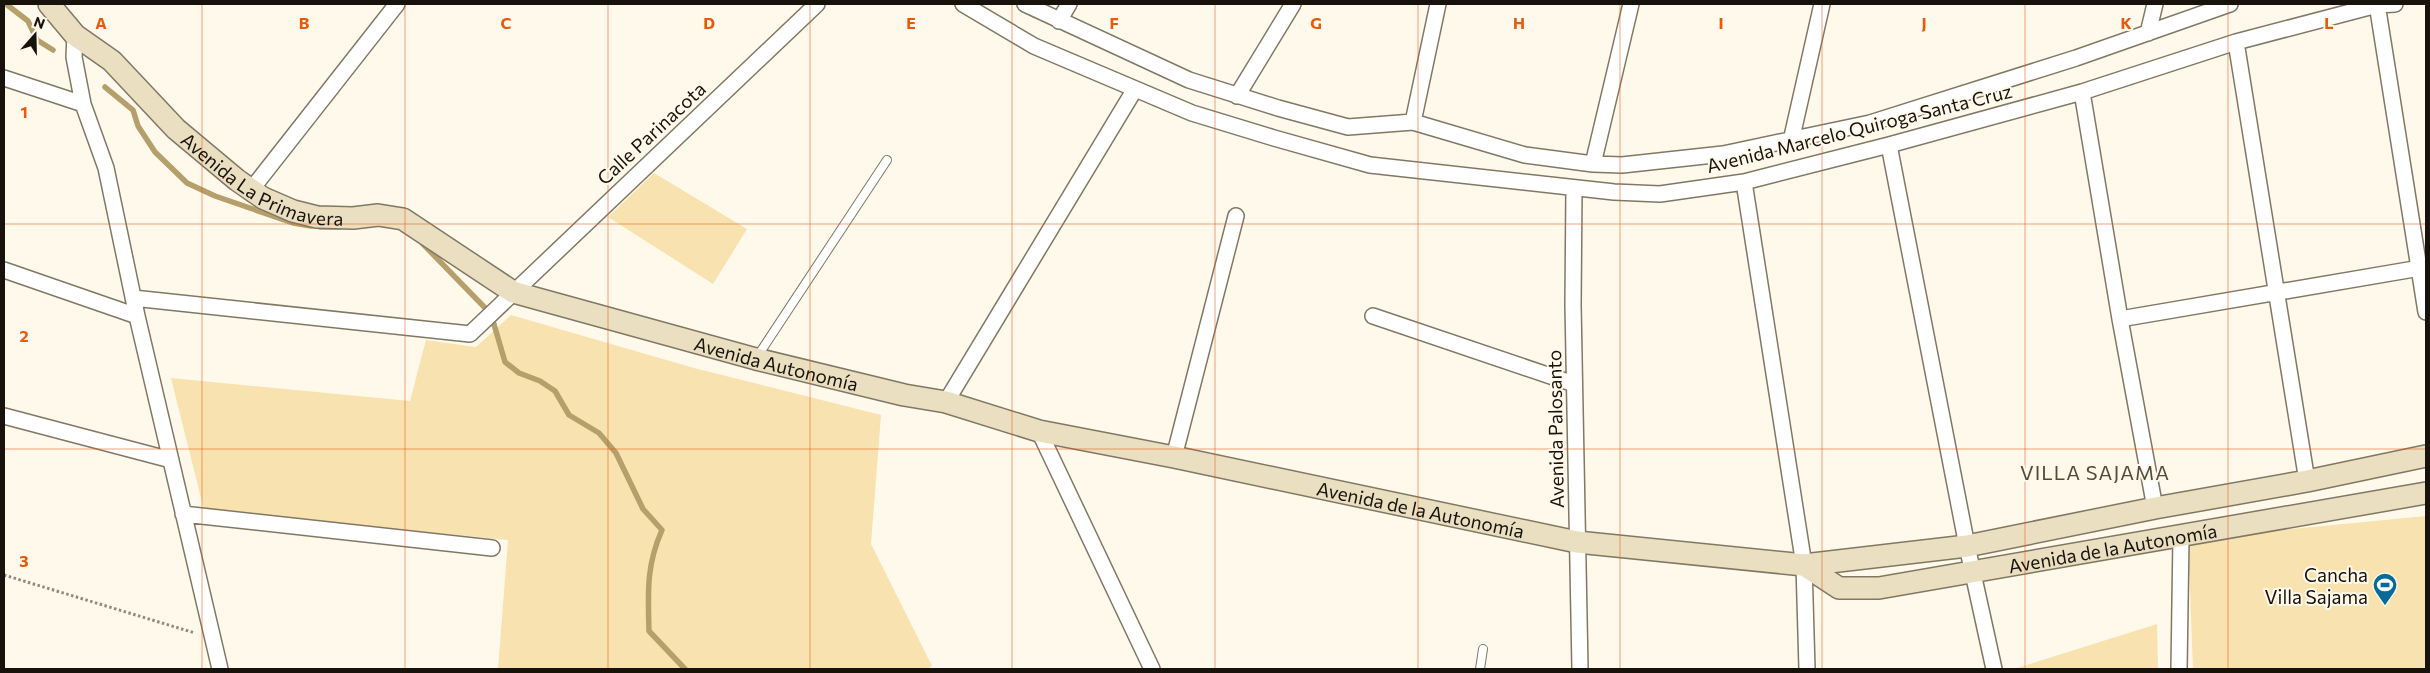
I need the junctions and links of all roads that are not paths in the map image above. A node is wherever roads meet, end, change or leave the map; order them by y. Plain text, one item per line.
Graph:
1 (49, 4) edge
2 (397, 4) edge
3 (817, 4) edge
4 (962, 4) edge
5 (1024, 4) edge
6 (1069, 4) edge
7 (1292, 4) edge
8 (1438, 4) edge
9 (1631, 4) edge
10 (1822, 4) edge
11 (2155, 4) edge
12 (2230, 4) edge
13 (2377, 4) edge
14 (2395, 4) edge
15 (1059, 21) junction
16 (2148, 33) junction
17 (75, 35) junction
18 (2236, 42) junction
19 (4, 78) edge
20 (1135, 89) junction
21 (2082, 92) junction
22 (1238, 96) junction
23 (83, 104) junction
24 (1413, 122) junction
25 (1791, 141) junction
26 (1889, 145) junction
27 (887, 160) dead end
28 (1593, 164) junction
29 (1744, 182) junction
30 (1574, 188) junction
31 (251, 190) junction
32 (1236, 216) dead end
33 (2422, 268) edge
34 (4, 270) edge
35 (513, 292) junction
36 (2277, 292) junction
37 (133, 298) junction
38 (2426, 312) edge
39 (136, 316) junction
40 (1373, 316) dead end
41 (2120, 320) junction
42 (756, 359) junction
43 (1574, 384) junction
44 (946, 402) junction
45 (4, 416) edge
46 (1039, 431) junction
47 (2426, 456) edge
48 (1174, 457) junction
49 (171, 460) junction
50 (2307, 481) junction
51 (2426, 493) edge
52 (2155, 508) junction
53 (184, 514) junction
54 (2181, 537) junction
55 (1577, 542) junction
56 (1967, 546) junction
57 (492, 548) dead end
58 (1804, 565) junction
59 (1972, 570) junction
60 (1483, 649) dead end
61 (220, 669) edge
62 (1152, 669) edge
63 (1480, 669) edge
64 (1580, 669) edge
65 (1808, 669) edge
66 (1994, 669) edge
67 (2179, 669) edge

1 - 17 street, Avenida La Primavera
2 - 31 street
3 - 35 street, Calle Parinacota
4 - 20 street, Avenida Marcelo Quiroga Santa Cruz
5 - 15 street, Avenida Marcelo Quiroga Santa Cruz
6 - 15 street
7 - 22 street
8 - 24 street
9 - 28 street
10 - 25 street
11 - 16 street
12 - 16 street, Avenida Marcelo Quiroga Santa Cruz
13 - 14 street, Avenida Marcelo Quiroga Santa Cruz
13 - 18 street, Avenida Marcelo Quiroga Santa Cruz
13 - 33 street
15 - 22 street, Avenida Marcelo Quiroga Santa Cruz
16 - 25 street, Avenida Marcelo Quiroga Santa Cruz
17 - 23 street
17 - 31 street, Avenida La Primavera
18 - 21 street, Avenida Marcelo Quiroga Santa Cruz
18 - 36 street
19 - 23 street
20 - 30 street, Avenida Marcelo Quiroga Santa Cruz
20 - 44 street
21 - 26 street, Avenida Marcelo Quiroga Santa Cruz
21 - 41 street
22 - 24 street, Avenida Marcelo Quiroga Santa Cruz
23 - 37 street
24 - 28 street, Avenida Marcelo Quiroga Santa Cruz
25 - 28 street, Avenida Marcelo Quiroga Santa Cruz
26 - 29 street, Avenida Marcelo Quiroga Santa Cruz
26 - 56 street
27 - 42 lane
29 - 30 street, Avenida Marcelo Quiroga Santa Cruz
29 - 58 street
30 - 43 street, Avenida Palosanto
31 - 35 street, Avenida La Primavera
32 - 48 street
33 - 36 street
33 - 38 street
34 - 39 street
35 - 37 street, Calle Parinacota
35 - 42 street, Avenida Autonomía
36 - 41 street
36 - 50 street
37 - 39 street
39 - 49 street
40 - 43 street
41 - 52 street
42 - 44 street, Avenida Autonomía
43 - 55 street, Avenida Palosanto
44 - 46 street, Avenida Autonomía
45 - 49 street
46 - 48 street, Avenida de la Autonomía
46 - 62 street
47 - 50 street, Avenida de la Autonomía
48 - 55 street, Avenida de la Autonomía
49 - 53 street
50 - 52 street, Avenida de la Autonomía
51 - 54 street, Avenida de la Autonomía
52 - 56 street, Avenida de la Autonomía
53 - 57 street
53 - 61 street
54 - 59 street, Avenida de la Autonomía
54 - 67 street
55 - 58 street, Avenida de la Autonomía
55 - 64 street, Avenida Palosanto
56 - 58 street, Avenida de la Autonomía
56 - 59 street
58 - 59 street, Avenida de la Autonomía
58 - 65 street
59 - 66 street
60 - 63 lane

